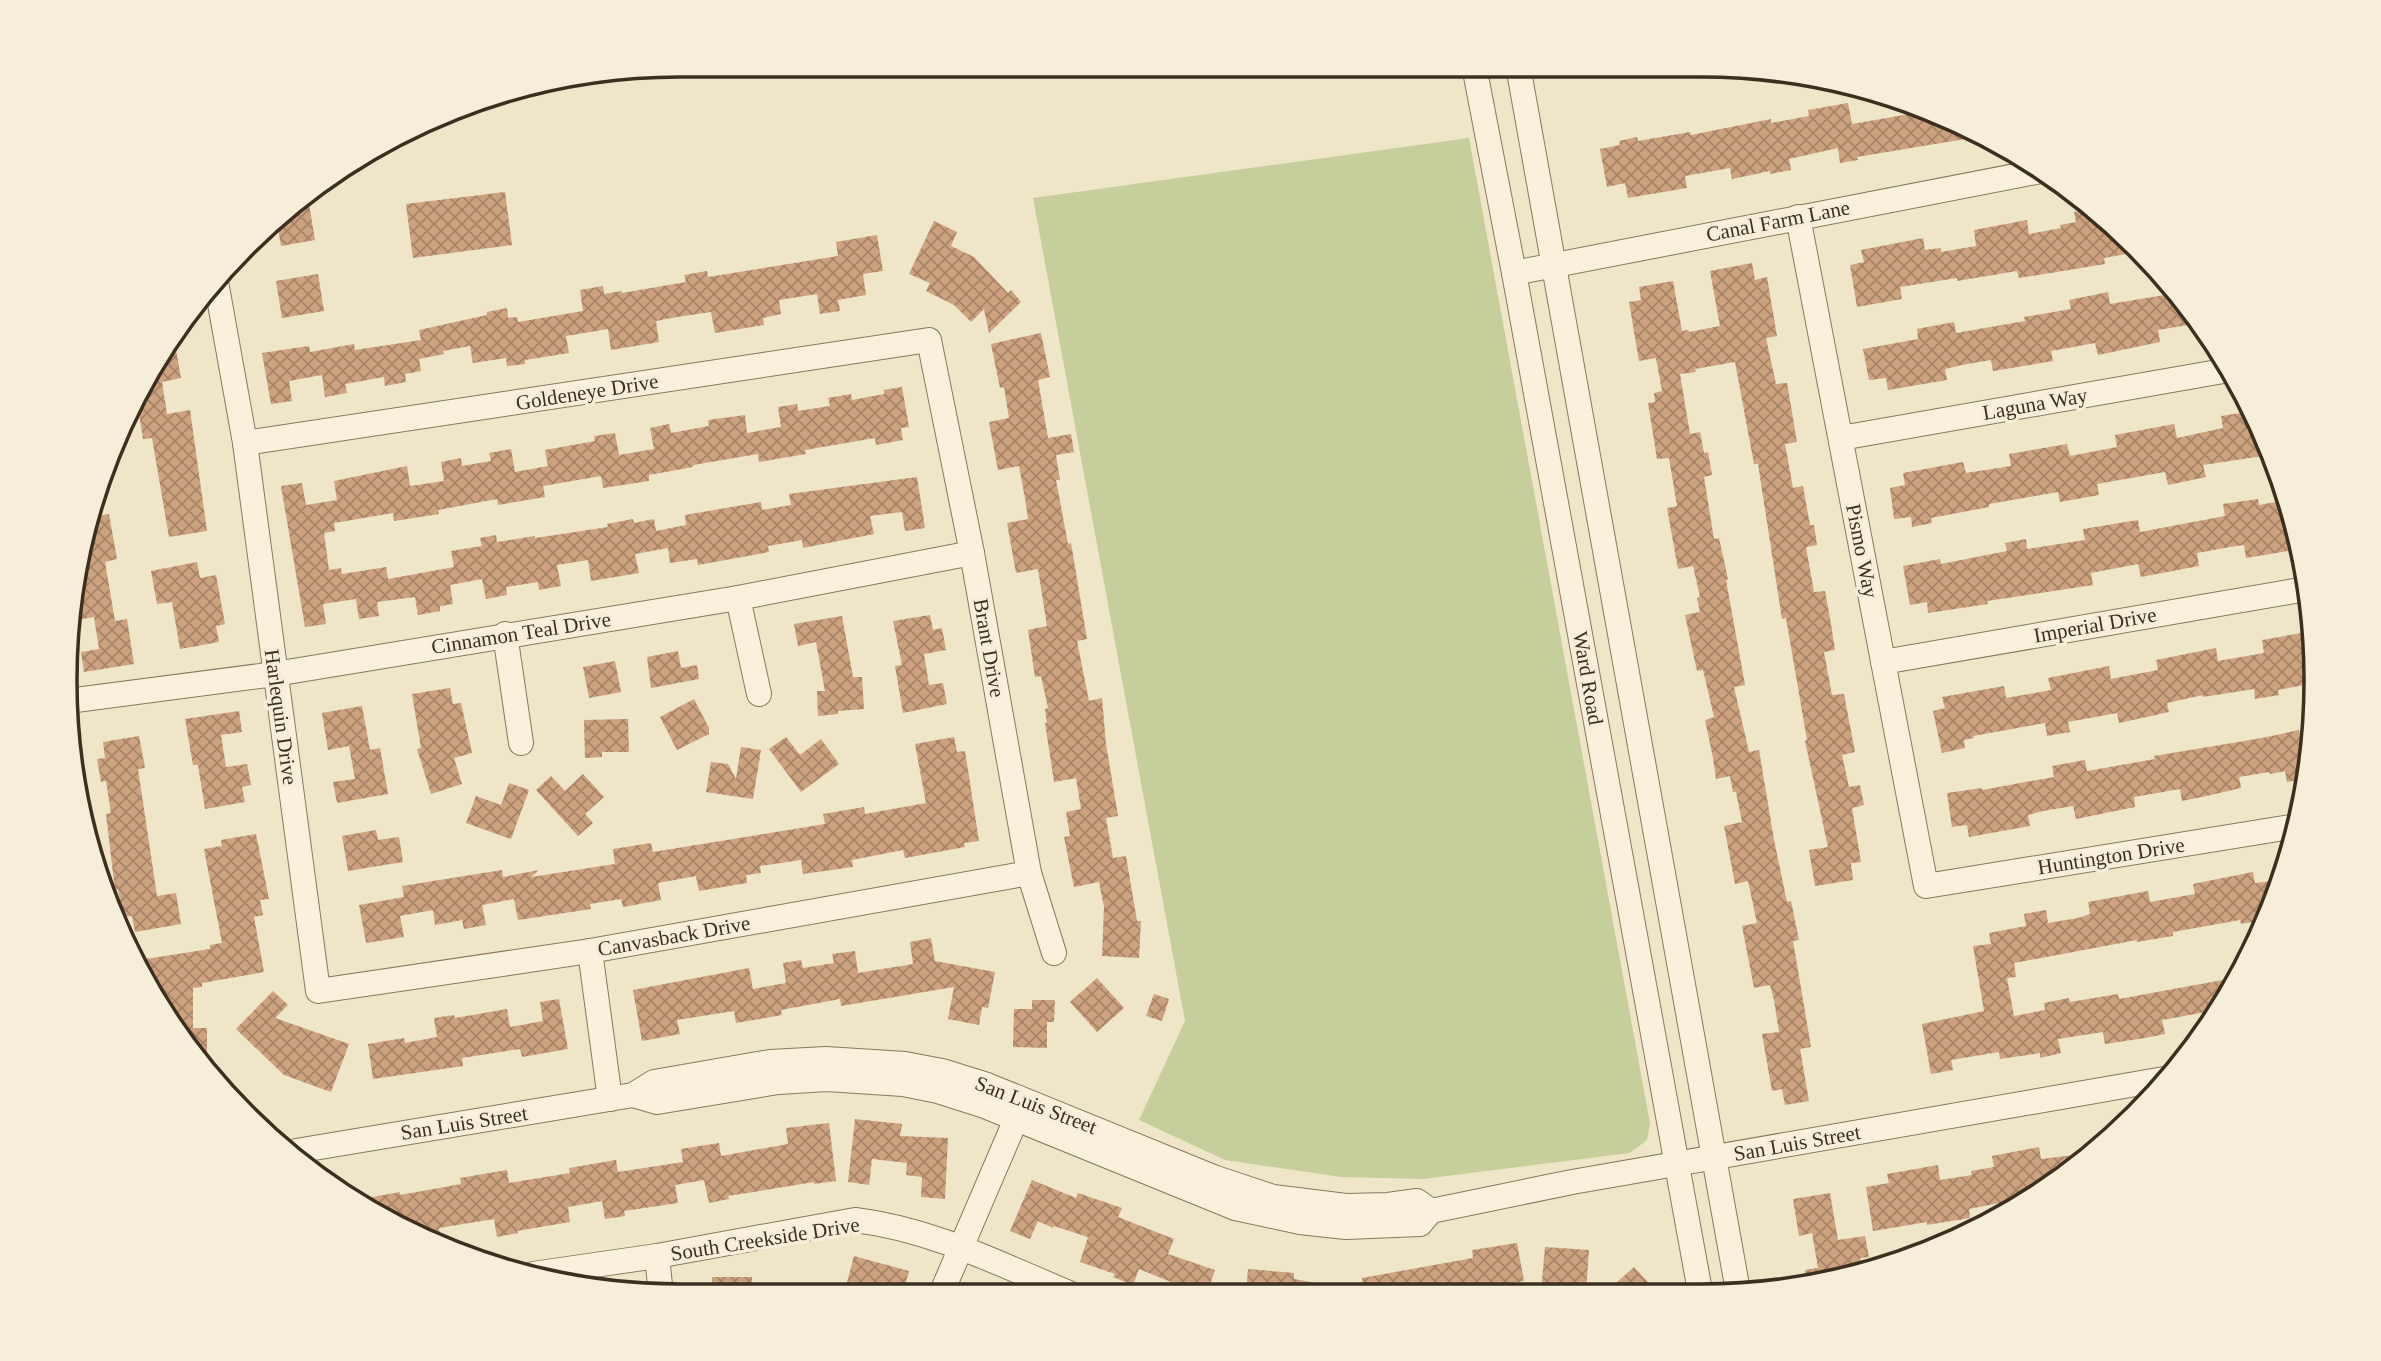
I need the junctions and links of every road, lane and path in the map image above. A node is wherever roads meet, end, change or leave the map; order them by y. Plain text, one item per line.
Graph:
1 (1476, 77) edge
2 (1520, 77) edge
3 (2027, 174) edge
4 (1798, 217) junction
5 (1555, 265) junction
6 (1514, 273) junction
7 (218, 294) edge
8 (929, 340) joint
9 (2219, 372) edge
10 (1841, 438) junction
11 (245, 443) junction
12 (972, 553) junction
13 (2297, 591) edge
14 (738, 598) junction
15 (505, 634) junction
16 (1883, 662) junction
17 (275, 674) junction
18 (759, 694) dead end
19 (77, 700) edge
20 (521, 743) dead end
21 (2285, 828) edge
22 (1029, 873) junction
23 (1926, 886) joint
24 (590, 951) junction
25 (1054, 953) dead end
26 (318, 991) joint
27 (2151, 1081) edge
28 (621, 1097) junction
29 (1021, 1109) junction
30 (302, 1150) edge
31 (1713, 1157) junction
32 (1677, 1163) junction
33 (962, 1248) junction
34 (657, 1256) junction
35 (557, 1271) edge
36 (660, 1283) edge
37 (1737, 1283) edge
38 (946, 1284) edge
39 (1048, 1284) edge
40 (1699, 1284) edge

1 - 6 street, Ward Road
2 - 5 street, Ward Road
3 - 4 street, Canal Farm Lane
4 - 5 street, Canal Farm Lane
4 - 10 street, Pismo Way
5 - 6 street, Canal Farm Lane
5 - 31 street, Ward Road
6 - 32 street, Ward Road
7 - 11 street, Harlequin Drive
8 - 11 street, Goldeneye Drive
8 - 12 street, Brant Drive
9 - 10 street, Laguna Way
10 - 16 street, Pismo Way
11 - 17 street, Harlequin Drive
12 - 14 street, Cinnamon Teal Drive
12 - 22 street, Brant Drive
13 - 16 street, Imperial Drive
14 - 15 street, Cinnamon Teal Drive
14 - 18 street
15 - 17 street, Cinnamon Teal Drive
15 - 20 street
16 - 23 street, Pismo Way
17 - 19 street, Cinnamon Teal Drive
17 - 26 street, Harlequin Drive
21 - 23 street, Huntington Drive
22 - 24 street, Canvasback Drive
22 - 25 street, Brant Drive
24 - 26 street, Canvasback Drive
24 - 28 street
27 - 31 street, San Luis Street
28 - 29 street, San Luis Street
28 - 30 street, San Luis Street
29 - 32 street, San Luis Street
29 - 33 street
31 - 32 street, San Luis Street
31 - 37 street, Ward Road
32 - 40 street, Ward Road
33 - 34 street, South Creekside Drive
33 - 38 street
33 - 39 street, South Creekside Drive
34 - 35 street, South Creekside Drive
34 - 36 street

